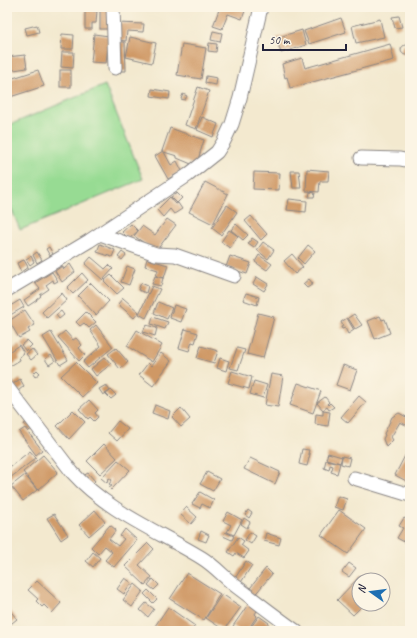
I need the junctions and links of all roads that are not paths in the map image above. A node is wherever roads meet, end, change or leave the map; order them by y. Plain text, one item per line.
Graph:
1 (113, 7) edge
2 (261, 7) edge
3 (115, 68) dead end
4 (361, 158) dead end
5 (410, 161) edge
6 (100, 234) junction
7 (234, 276) dead end
8 (7, 290) edge
9 (7, 387) edge
10 (354, 478) dead end
11 (410, 494) edge
12 (296, 631) edge

1 - 3 street
2 - 6 street
4 - 5 street
6 - 7 street
6 - 8 street
9 - 12 street
10 - 11 street

